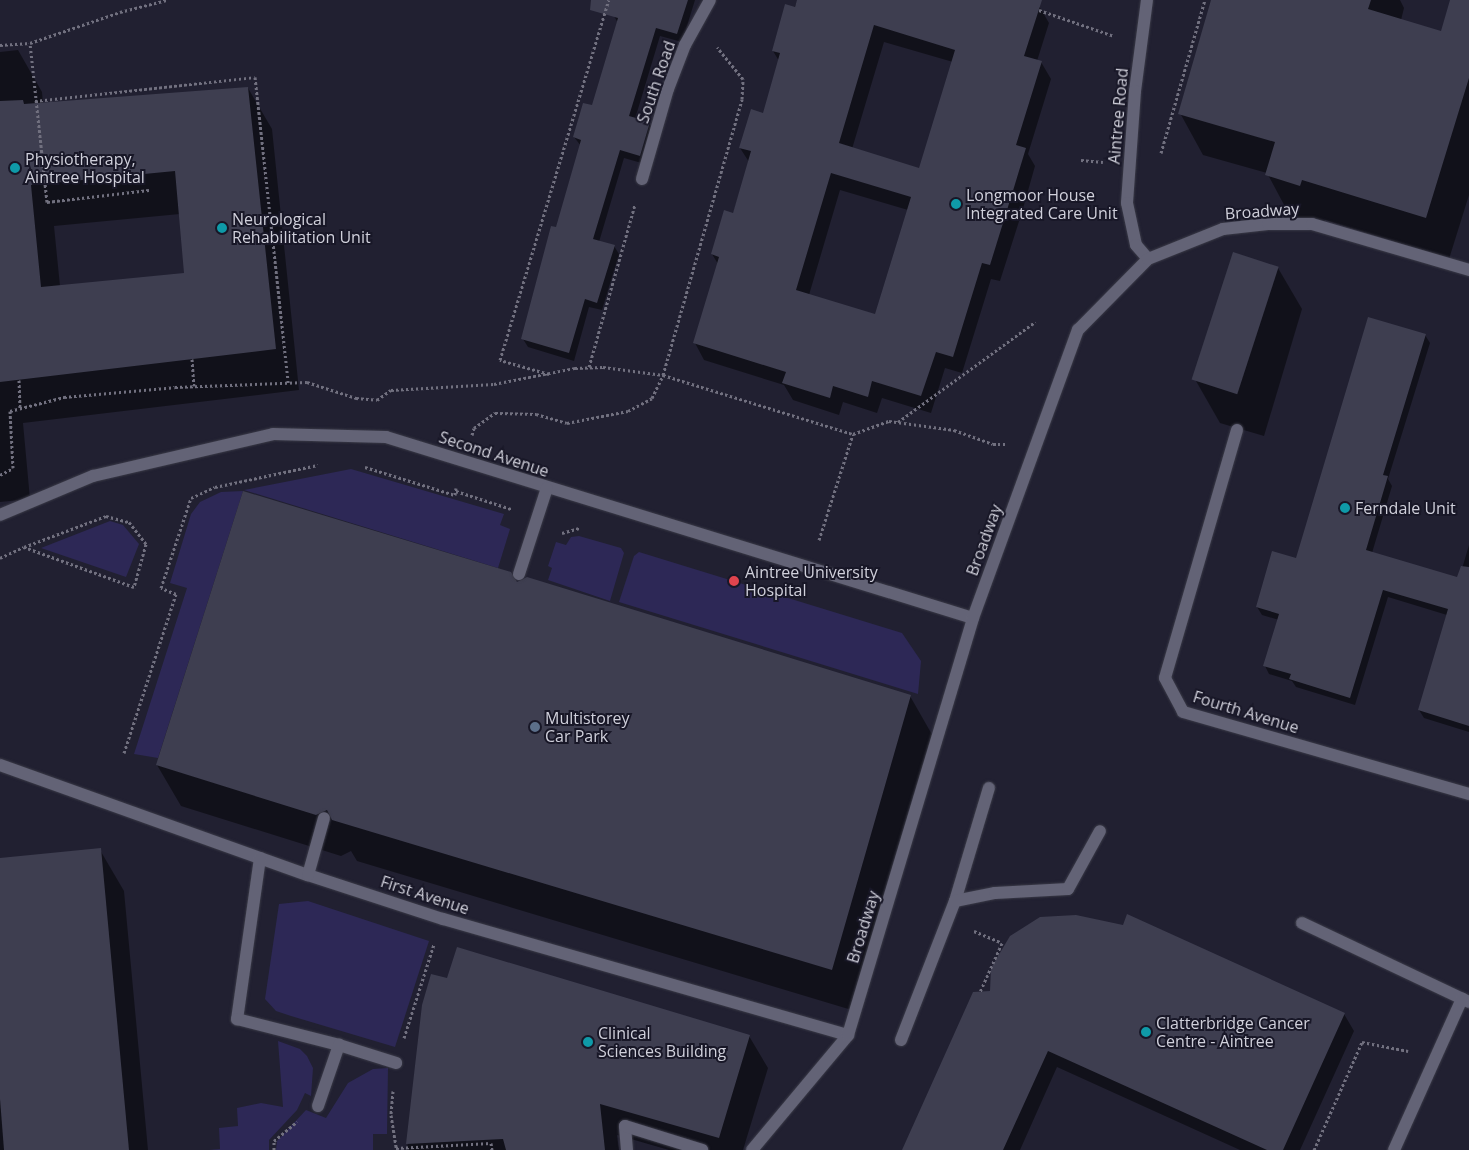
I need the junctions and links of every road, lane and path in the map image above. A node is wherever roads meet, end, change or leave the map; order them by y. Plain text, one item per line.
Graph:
1 (167, 0) edge
2 (608, 0) edge
3 (710, 0) edge
4 (1147, 0) edge
5 (1205, 0) edge
6 (1039, 10) dead end
7 (697, 23) junction
8 (1118, 37) dead end
9 (30, 43) junction
10 (0, 45) edge
11 (36, 101) junction
12 (1158, 162) dead end
13 (642, 179) joint
14 (149, 190) dead end
15 (1148, 260) junction
16 (1469, 270) edge
17 (1035, 322) dead end
18 (192, 359) dead end
19 (589, 367) junction
20 (549, 374) junction
21 (663, 374) junction
22 (19, 380) dead end
23 (288, 383) junction
24 (194, 386) junction
25 (20, 408) junction
26 (898, 422) junction
27 (1237, 430) dead end
28 (853, 434) junction
29 (1009, 444) dead end
30 (465, 461) junction
31 (327, 463) dead end
32 (361, 465) dead end
33 (0, 475) edge
34 (547, 488) junction
35 (0, 515) edge
36 (24, 547) junction
37 (817, 547) dead end
38 (0, 558) edge
39 (519, 574) dead end
40 (973, 618) junction
41 (124, 752) dead end
42 (0, 765) edge
43 (989, 788) dead end
44 (1469, 794) edge
45 (324, 818) dead end
46 (1100, 831) dead end
47 (260, 858) junction
48 (308, 875) junction
49 (955, 902) junction
50 (948, 919) junction
51 (1302, 923) dead end
52 (980, 992) dead end
53 (1465, 1000) edge
54 (848, 1035) junction
55 (901, 1040) dead end
56 (340, 1045) junction
57 (1436, 1057) junction
58 (396, 1063) dead end
59 (318, 1106) joint
60 (274, 1150) edge
61 (627, 1150) edge
62 (702, 1150) edge
63 (752, 1150) edge
64 (1314, 1150) edge
65 (1394, 1150) edge

1 - 9 path
2 - 20 path
3 - 7 lane, South Road
4 - 15 lane, Aintree Road
5 - 12 path
6 - 8 path
7 - 13 lane, South Road
7 - 21 path
9 - 10 path
9 - 11 path
11 - 14 path
11 - 23 path
13 - 19 path
15 - 16 lane, Broadway
15 - 40 lane, Broadway
17 - 26 path
18 - 24 path
19 - 20 path
19 - 21 path
20 - 23 path
21 - 28 path
21 - 30 path
22 - 25 path
23 - 24 path
24 - 25 path
25 - 33 path
26 - 28 path
26 - 29 path
27 - 44 lane, Fourth Avenue
28 - 37 path
30 - 32 path
30 - 34 lane, Second Avenue
30 - 35 lane, Second Avenue
31 - 41 path
34 - 39 lane
34 - 40 lane, Second Avenue
36 - 36 path
36 - 38 path
40 - 54 lane, Broadway
42 - 47 lane, First Avenue
43 - 49 lane
45 - 48 lane
46 - 49 lane
47 - 48 lane, First Avenue
47 - 56 lane
48 - 54 lane, First Avenue
49 - 50 lane
50 - 52 path
50 - 55 lane
51 - 53 lane
53 - 57 lane
54 - 63 lane, Broadway
56 - 58 lane
56 - 59 lane
57 - 64 path
57 - 65 lane
59 - 60 path
61 - 62 lane

